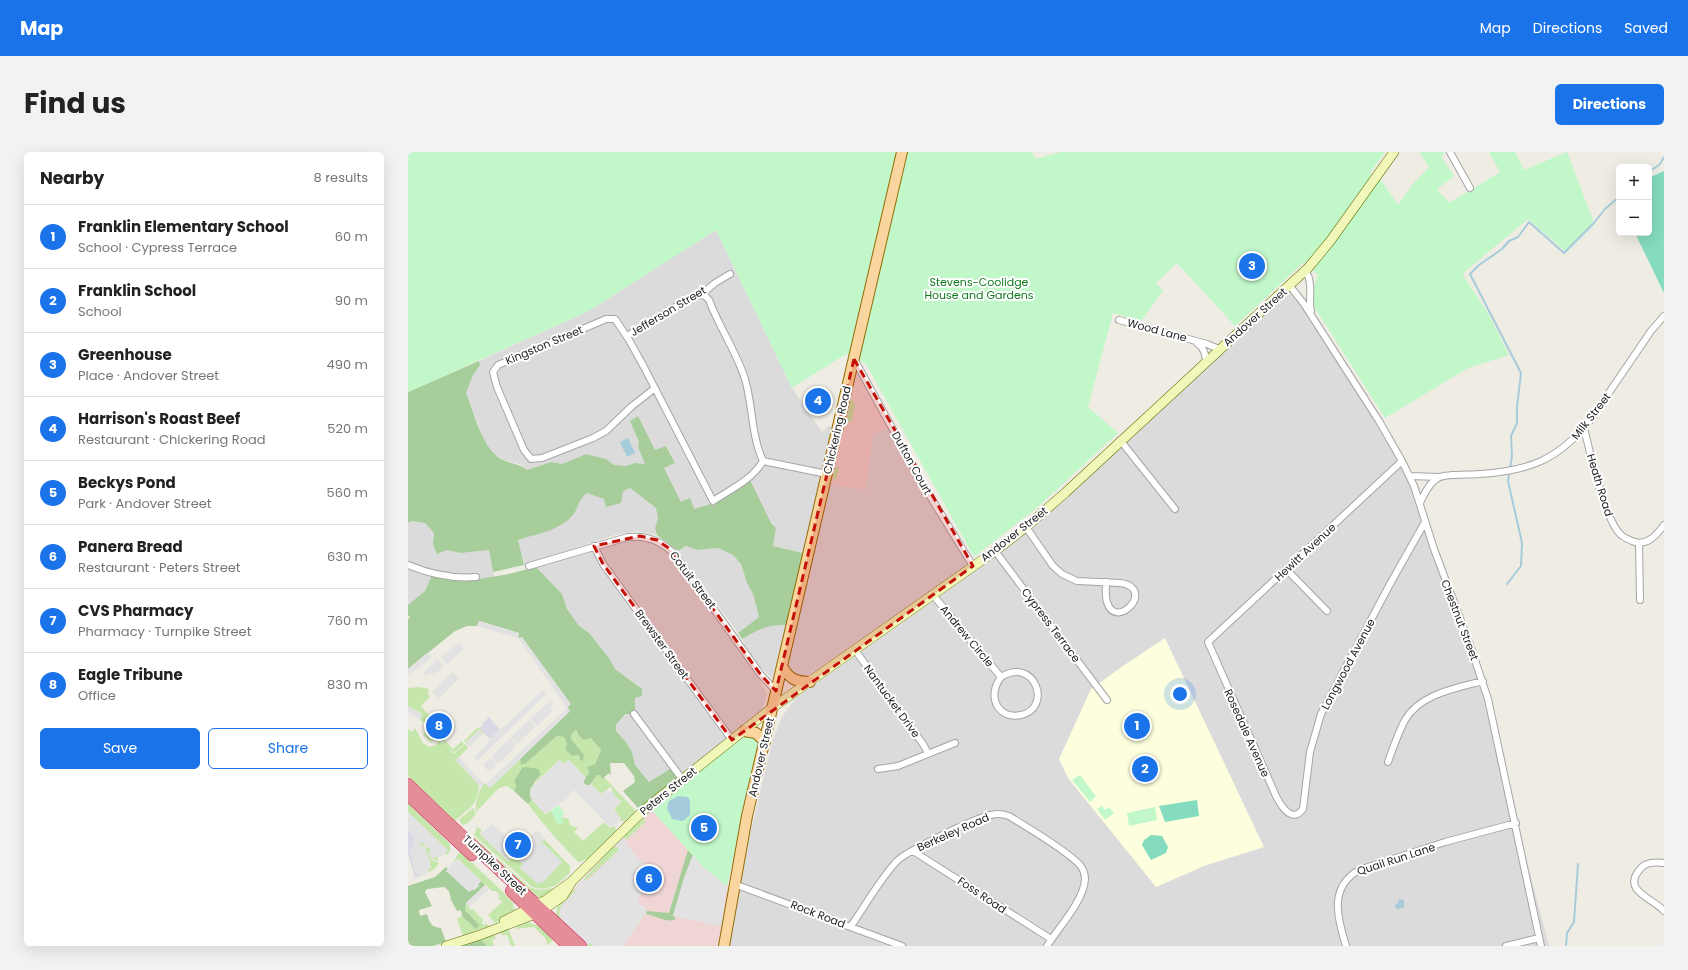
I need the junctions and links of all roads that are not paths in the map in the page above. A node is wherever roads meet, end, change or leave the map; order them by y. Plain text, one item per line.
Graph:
1 (902, 152) edge
2 (1394, 152) edge
3 (1450, 152) edge
4 (1470, 188) dead end
5 (1305, 271) junction
6 (730, 274) dead end
7 (1290, 286) junction
8 (701, 295) junction
9 (1664, 316) edge
10 (1313, 319) junction
11 (1119, 320) dead end
12 (627, 336) junction
13 (1194, 340) junction
14 (1219, 349) junction
15 (854, 359) junction
16 (1206, 361) junction
17 (654, 388) junction
18 (1584, 428) junction
19 (1120, 440) junction
20 (763, 461) junction
21 (1402, 461) junction
22 (827, 474) junction
23 (1410, 476) junction
24 (1440, 477) junction
25 (1420, 503) junction
26 (1175, 509) dead end
27 (1425, 522) junction
28 (1664, 525) edge
29 (1026, 527) junction
30 (1639, 542) junction
31 (594, 546) junction
32 (995, 551) junction
33 (408, 565) edge
34 (529, 566) dead end
35 (973, 566) junction
36 (1286, 569) junction
37 (476, 577) dead end
38 (1106, 582) junction
39 (933, 595) junction
40 (1640, 600) dead end
41 (1326, 611) dead end
42 (1208, 642) joint
43 (855, 650) junction
44 (782, 666) junction
45 (1001, 678) junction
46 (1483, 681) junction
47 (810, 682) junction
48 (776, 691) junction
49 (1107, 700) dead end
50 (772, 708) junction
51 (634, 714) dead end
52 (744, 731) junction
53 (732, 740) junction
54 (765, 742) junction
55 (955, 743) dead end
56 (928, 754) junction
57 (1388, 762) dead end
58 (878, 769) dead end
59 (682, 779) junction
60 (408, 784) edge
61 (408, 795) edge
62 (1297, 814) joint
63 (1516, 823) junction
64 (913, 851) junction
65 (1664, 864) edge
66 (734, 884) junction
67 (536, 909) junction
68 (1664, 911) edge
69 (851, 926) junction
70 (1539, 938) junction
71 (1051, 940) junction
72 (446, 946) edge
73 (568, 946) edge
74 (581, 946) edge
75 (724, 946) edge
76 (902, 946) edge
77 (1047, 946) edge
78 (1346, 946) edge
79 (1506, 946) edge
80 (1542, 946) edge

1 - 15 main road, Chickering Road
2 - 5 main road, Andover Street
3 - 4 street
5 - 7 main road, Andover Street
5 - 10 street, Chestnut Street
6 - 8 street, Jefferson Street
7 - 10 street, Chestnut Street
7 - 14 main road, Andover Street
8 - 12 street, Jefferson Street
8 - 20 street
9 - 18 street, Milk Street
10 - 21 street, Chestnut Street
11 - 13 street, Wood Lane
12 - 17 street, Kingston Street
12 - 17 street, Kingston Street
13 - 14 street, Wood Lane
13 - 16 street, Wood Lane
14 - 16 main road, Andover Street
15 - 22 main road, Chickering Road
15 - 35 street, Dufton Court
16 - 19 main road, Andover Street
17 - 20 street, Kingston Street
18 - 24 street, Milk Street
18 - 30 street, Heath Road
19 - 26 street
19 - 29 main road, Andover Street
20 - 22 street
21 - 23 street, Chestnut Street
21 - 36 street, Hewitt Avenue
22 - 44 main road, Chickering Road
23 - 24 street, Milk Street
23 - 25 street, Chestnut Street
24 - 25 street
25 - 27 street, Chestnut Street
27 - 46 street, Chestnut Street
27 - 62 street, Longwood Avenue
28 - 30 street
29 - 32 main road, Andover Street
29 - 38 street
30 - 40 street
31 - 34 street, Cotuit Street
31 - 48 street, Cotuit Street
31 - 53 street, Brewster Street
32 - 35 main road, Andover Street
32 - 49 street, Cypress Terrace
33 - 37 street
35 - 39 main road, Andover Street
36 - 41 street
36 - 42 street, Hewitt Avenue
38 - 38 street
39 - 43 main road, Andover Street
39 - 45 street, Andrew Circle
42 - 62 street, Rosedale Avenue
43 - 47 main road, Andover Street
43 - 56 street, Nantucket Drive
44 - 47 main road
44 - 48 main road, Chickering Road
45 - 45 street, Andrew Circle
46 - 57 street
46 - 63 street, Chestnut Street
47 - 50 main road, Andover Street
48 - 50 main road, Chickering Road
50 - 52 main road, Peters Street
50 - 54 main road, Andover Street
51 - 59 street
52 - 53 main road, Peters Street
52 - 54 main road
53 - 59 main road, Peters Street
54 - 66 main road, Andover Street
55 - 56 street
56 - 58 street
59 - 67 main road, Peters Street
60 - 67 highway, Turnpike Street
61 - 67 highway, Turnpike Street
63 - 70 street, Chestnut Street
63 - 78 street, Quail Run Lane
64 - 69 street, Berkeley Road
64 - 71 street, Foss Road
64 - 71 street, Berkeley Road
65 - 68 street
66 - 69 street, Rock Road
66 - 75 main road, Andover Street
67 - 72 main road, Peters Street
67 - 73 highway, Turnpike Street
67 - 74 highway, Turnpike Street
69 - 76 street, Rock Road
70 - 79 street
70 - 80 street, Chestnut Street
71 - 77 street, Berkeley Road

